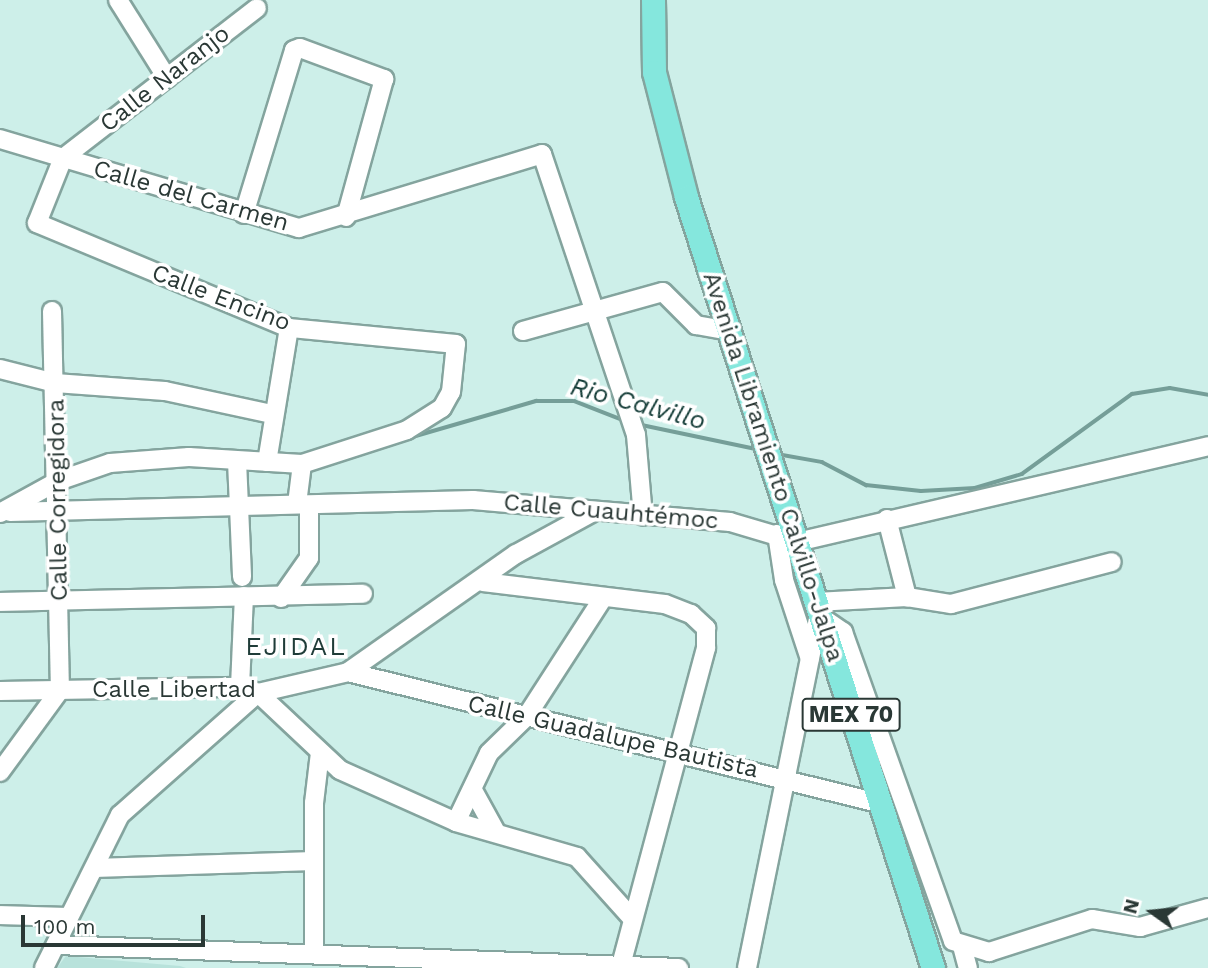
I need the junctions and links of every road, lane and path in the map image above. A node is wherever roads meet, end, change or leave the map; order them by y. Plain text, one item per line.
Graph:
1 (118, 0) edge
2 (653, 0) edge
3 (257, 8) dead end
4 (167, 78) junction
5 (1, 143) edge
6 (64, 158) junction
7 (244, 214) junction
8 (346, 217) junction
9 (37, 223) joint
10 (593, 309) junction
11 (52, 311) dead end
12 (289, 328) junction
13 (523, 331) dead end
14 (729, 331) junction
15 (0, 369) edge
16 (55, 383) junction
17 (271, 414) junction
18 (1208, 446) edge
19 (237, 461) junction
20 (267, 462) junction
21 (302, 464) junction
22 (58, 481) junction
23 (239, 504) junction
24 (303, 505) junction
25 (59, 510) junction
26 (593, 512) junction
27 (0, 513) edge
28 (643, 516) junction
29 (887, 519) junction
30 (787, 538) junction
31 (1112, 562) dead end
32 (242, 577) dead end
33 (483, 582) junction
34 (363, 594) dead end
35 (244, 596) junction
36 (907, 597) junction
37 (281, 598) junction
38 (60, 601) junction
39 (601, 601) junction
40 (0, 602) edge
41 (819, 610) junction
42 (810, 661) junction
43 (348, 671) junction
44 (240, 687) junction
45 (60, 690) junction
46 (0, 691) edge
47 (258, 693) junction
48 (526, 717) junction
49 (674, 750) junction
50 (320, 754) junction
51 (0, 772) edge
52 (789, 778) junction
53 (474, 792) junction
54 (878, 803) junction
55 (456, 822) junction
56 (496, 832) junction
57 (313, 861) junction
58 (95, 868) junction
59 (1208, 908) edge
60 (0, 915) edge
61 (630, 916) junction
62 (68, 917) junction
63 (55, 945) junction
64 (962, 946) junction
65 (314, 952) junction
66 (246, 960) edge
67 (379, 962) edge
68 (621, 966) edge
69 (44, 968) edge
70 (679, 968) edge
71 (747, 968) edge
72 (933, 968) edge
73 (968, 968) edge

1 - 4 street
2 - 14 main road, Avenida Libramiento Calvillo-Jalpa / MEX 70
3 - 4 street, Calle Naranjo
4 - 6 street, Calle Naranjo
5 - 6 street, Calle del Carmen
6 - 7 street, Calle del Carmen
6 - 9 street, Calle Naranjo
7 - 8 street, Calle del Carmen
7 - 8 street
8 - 10 street, Calle del Carmen
9 - 12 street, Calle Encino
10 - 13 street
10 - 14 street
10 - 28 street
11 - 16 street, Calle Corregidora
12 - 17 street
12 - 21 street, Calle Encino
14 - 30 main road, Avenida Libramiento Calvillo-Jalpa / MEX 70
15 - 16 street
16 - 17 street
16 - 22 street, Calle Corregidora
17 - 20 street
18 - 29 street, Calle Cuauhtémoc
19 - 20 street
19 - 22 street
19 - 23 street
20 - 21 street
21 - 24 street
22 - 25 street, Calle Corregidora
22 - 27 street
23 - 24 street, Calle Cuauhtémoc
23 - 25 street, Calle Cuauhtémoc
23 - 32 street
24 - 26 street, Calle Cuauhtémoc
24 - 37 street
25 - 27 street, Calle Cuauhtémoc
25 - 38 street, Calle Corregidora
26 - 28 street, Calle Cuauhtémoc
26 - 33 street, Calle Libertad
28 - 30 street, Calle Cuauhtémoc
29 - 30 street, Calle Cuauhtémoc
29 - 36 street
30 - 41 main road, Avenida Libramiento Calvillo-Jalpa / MEX 70
30 - 42 street
31 - 36 street
33 - 39 street
33 - 43 street, Calle Libertad
34 - 37 street
35 - 37 street
35 - 38 street
35 - 44 street
36 - 41 street
38 - 40 street
38 - 45 street, Calle Corregidora
39 - 48 street
39 - 49 street
41 - 42 street
41 - 54 main road, Avenida Libramiento Calvillo-Jalpa / MEX 70
41 - 64 street
42 - 52 street
43 - 47 street, Calle Libertad
43 - 48 street, Calle Guadalupe Bautista
44 - 45 street, Calle Libertad
44 - 47 street, Calle Libertad
45 - 46 street, Calle Libertad
45 - 51 street
47 - 50 street
47 - 58 street
48 - 49 street, Calle Guadalupe Bautista
48 - 53 street
49 - 52 street, Calle Guadalupe Bautista
49 - 61 street
50 - 55 street
50 - 57 street
52 - 54 street, Calle Guadalupe Bautista
52 - 71 street
53 - 55 street
53 - 56 street
54 - 72 main road, Avenida Libramiento Calvillo-Jalpa / MEX 70
55 - 56 street
56 - 61 street
57 - 58 street
57 - 65 street
58 - 62 street
59 - 64 street
60 - 62 street
61 - 68 street
62 - 63 street
63 - 66 street
63 - 69 street
64 - 73 street
65 - 66 street
65 - 67 street
67 - 68 street
68 - 70 street

